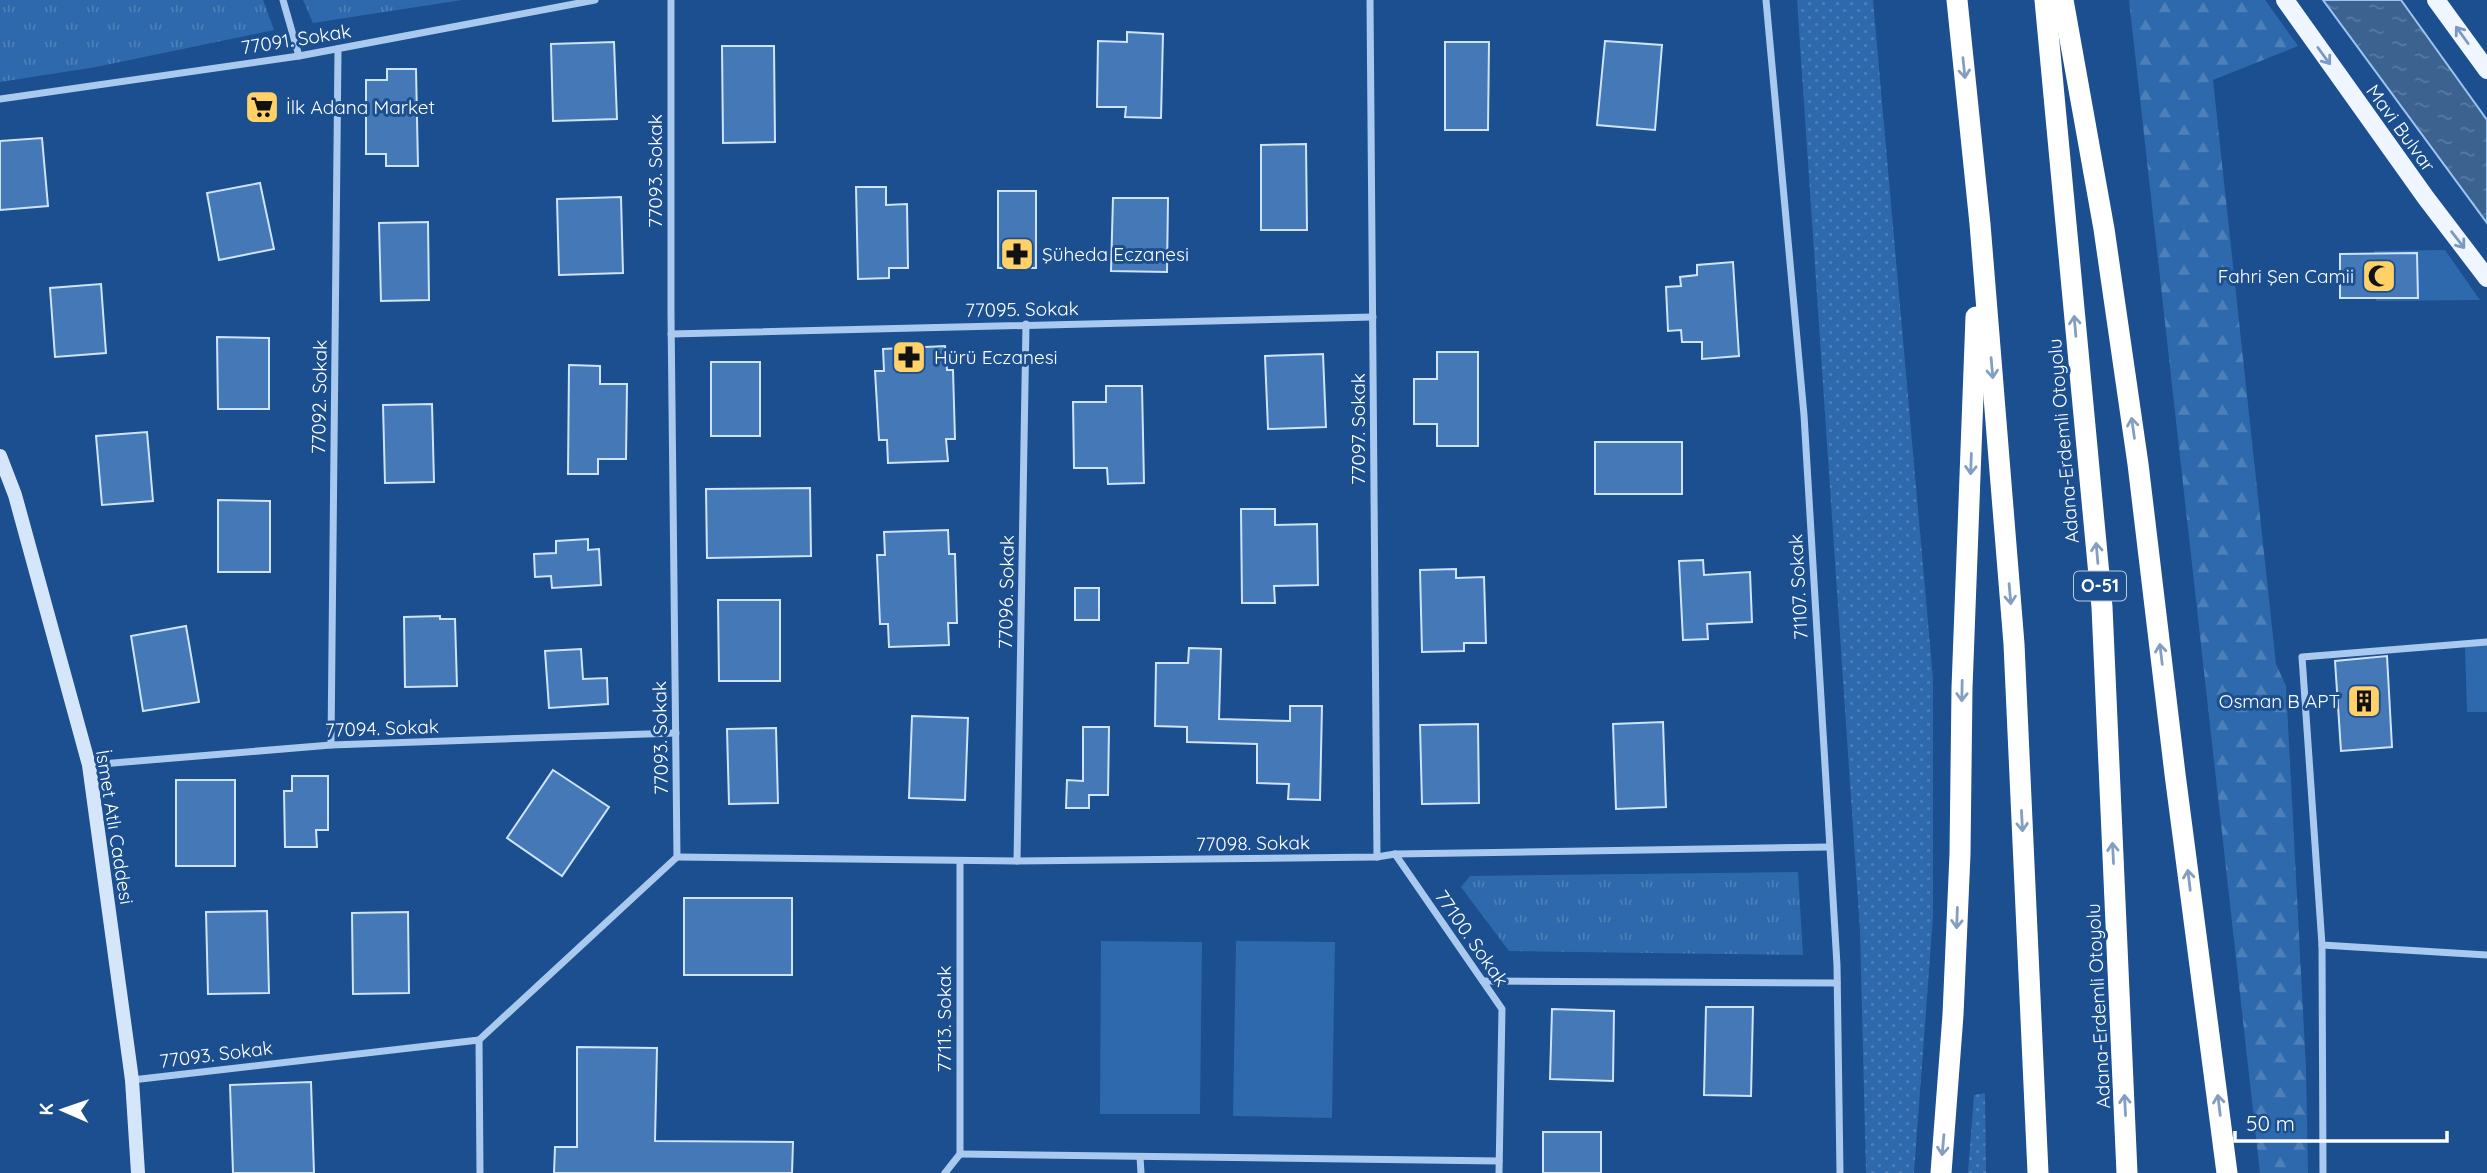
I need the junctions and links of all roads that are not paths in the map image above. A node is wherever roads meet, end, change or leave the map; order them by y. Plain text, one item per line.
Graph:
1 (283, 0) edge
2 (595, 0) edge
3 (671, 0) edge
4 (1370, 0) edge
5 (1766, 0) edge
6 (1956, 0) edge
7 (2045, 0) edge
8 (2063, 0) edge
9 (2285, 0) edge
10 (2436, 0) edge
11 (338, 49) junction
12 (299, 56) junction
13 (2487, 70) edge
14 (0, 99) edge
15 (1980, 224) junction
16 (2487, 278) edge
17 (1373, 317) junction
18 (1026, 324) junction
19 (671, 334) junction
20 (0, 456) edge
21 (2487, 642) edge
22 (676, 733) junction
23 (331, 745) junction
24 (89, 765) junction
25 (1829, 847) junction
26 (1395, 854) junction
27 (677, 857) junction
28 (1377, 857) junction
29 (960, 860) junction
30 (1017, 861) junction
31 (2322, 945) junction
32 (2487, 955) edge
33 (1483, 981) junction
34 (1837, 983) junction
35 (479, 1040) junction
36 (132, 1080) junction
37 (960, 1154) junction
38 (1140, 1157) junction
39 (1499, 1161) junction
40 (138, 1173) edge
41 (480, 1173) edge
42 (945, 1173) edge
43 (1141, 1173) edge
44 (1499, 1173) edge
45 (1840, 1173) edge
46 (1941, 1173) edge
47 (2038, 1173) edge
48 (2127, 1173) edge
49 (2227, 1173) edge
50 (2323, 1173) edge

1 - 12 street
2 - 11 street, 77091. Sokak
3 - 19 street, 77093. Sokak
4 - 17 street, 77097. Sokak
5 - 25 street, 71107. Sokak
6 -> 15 highway
48 -> 7 highway, Adana-Erdemli Otoyolu / O-51
49 -> 8 highway
9 -> 16 main road, Mavi Bulvar
13 -> 10 main road
11 - 12 street, 77091. Sokak
11 - 23 street, 77092. Sokak
12 - 14 street, 77091. Sokak
15 -> 46 highway
15 -> 47 highway
17 - 18 street, 77095. Sokak
17 - 28 street, 77097. Sokak
18 - 19 street, 77095. Sokak
18 - 30 street, 77096. Sokak
19 - 22 street, 77093. Sokak
20 - 24 main road, İsmet Atlı Caddesi
21 - 31 street
22 - 23 street, 77094. Sokak
22 - 27 street, 77093. Sokak
23 - 24 street, 77094. Sokak
24 - 36 main road, İsmet Atlı Caddesi
25 - 26 street, 77098. Sokak
25 - 34 street, 71107. Sokak
26 - 28 street, 77098. Sokak
26 - 33 street, 77100. Sokak
27 - 29 street, 77098. Sokak
27 - 35 street
28 - 30 street, 77098. Sokak
29 - 30 street, 77098. Sokak
29 - 37 street, 77113. Sokak
31 - 32 street
31 - 50 street
33 - 34 street
33 - 39 street, 77100. Sokak
34 - 45 street, 71107. Sokak
35 - 36 street, 77093. Sokak
35 - 41 street
36 - 40 main road, İsmet Atlı Caddesi
37 - 38 street
37 - 42 street
38 - 39 street
38 - 43 street
39 - 44 street, 77100. Sokak

